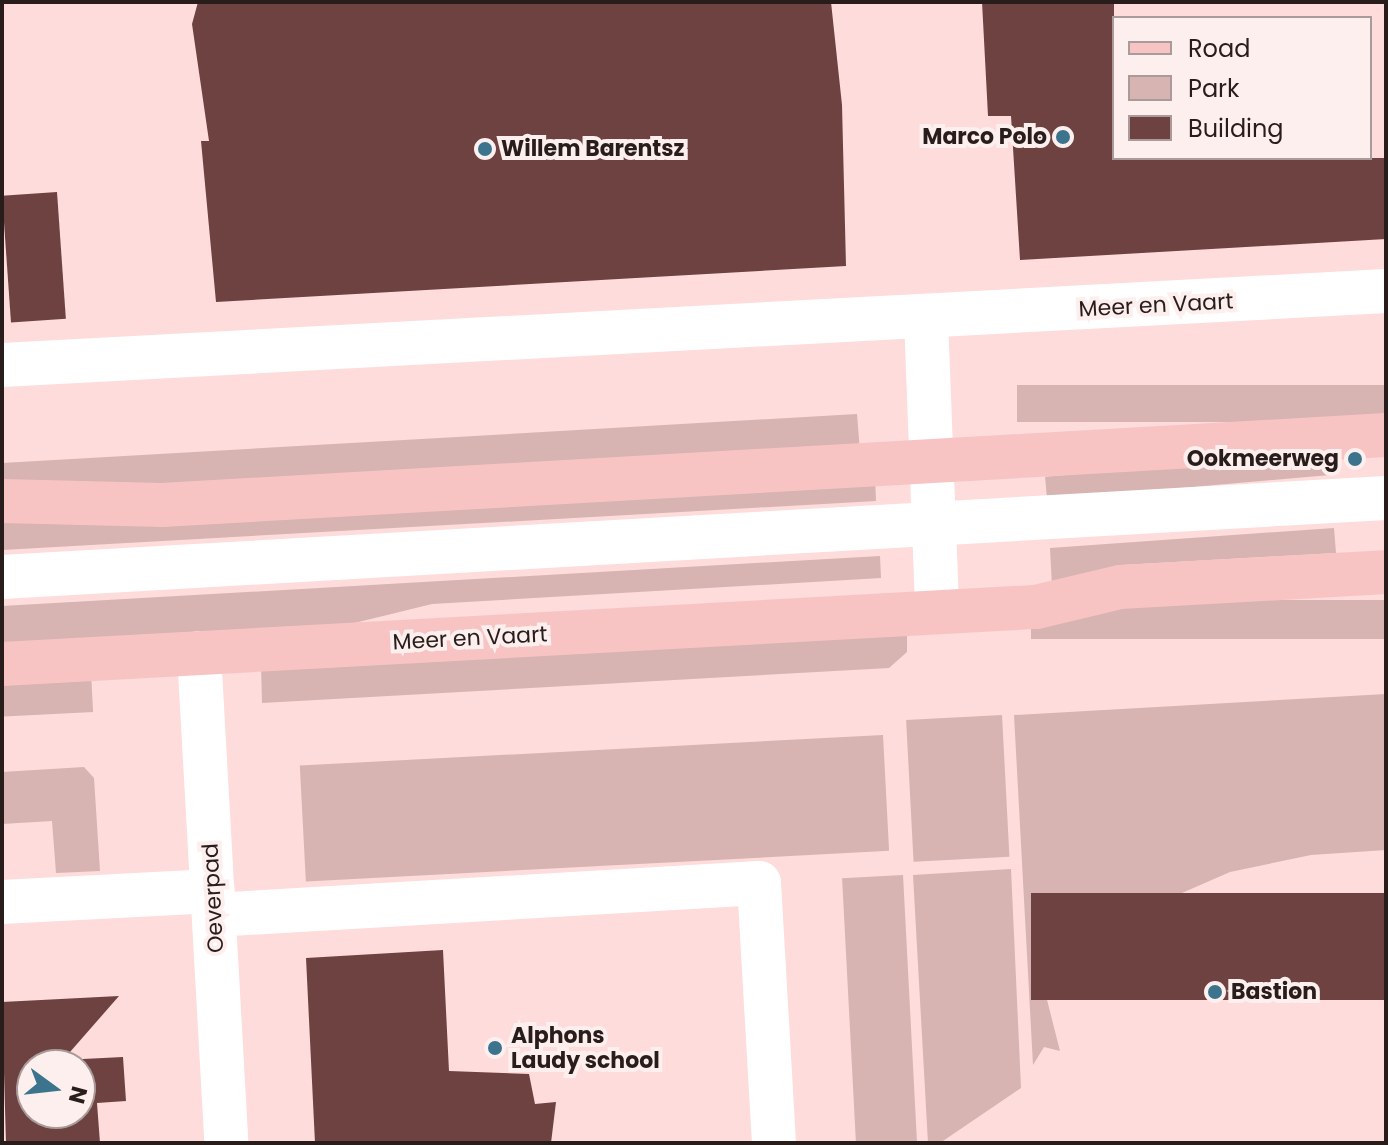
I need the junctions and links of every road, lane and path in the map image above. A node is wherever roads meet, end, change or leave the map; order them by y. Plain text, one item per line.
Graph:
1 (1386, 291) edge
2 (926, 319) junction
3 (2, 365) edge
4 (1386, 435) edge
5 (932, 462) junction
6 (1386, 498) edge
7 (2, 501) edge
8 (934, 524) junction
9 (1386, 572) edge
10 (2, 577) edge
11 (937, 612) junction
12 (199, 653) junction
13 (2, 664) edge
14 (2, 902) edge
15 (213, 903) junction
16 (226, 1143) edge
17 (774, 1143) edge

1 - 2 street, Meer en Vaart
2 - 3 street, Meer en Vaart
2 - 5 street
4 - 5 main road
5 - 7 main road
5 - 8 street
6 - 8 street
8 - 10 street
8 - 11 street
9 - 11 main road, Meer en Vaart
11 - 12 main road, Meer en Vaart
12 - 13 main road, Meer en Vaart
12 - 15 street, Oeverpad
14 - 15 street
15 - 16 street, Oeverpad
15 - 17 street

